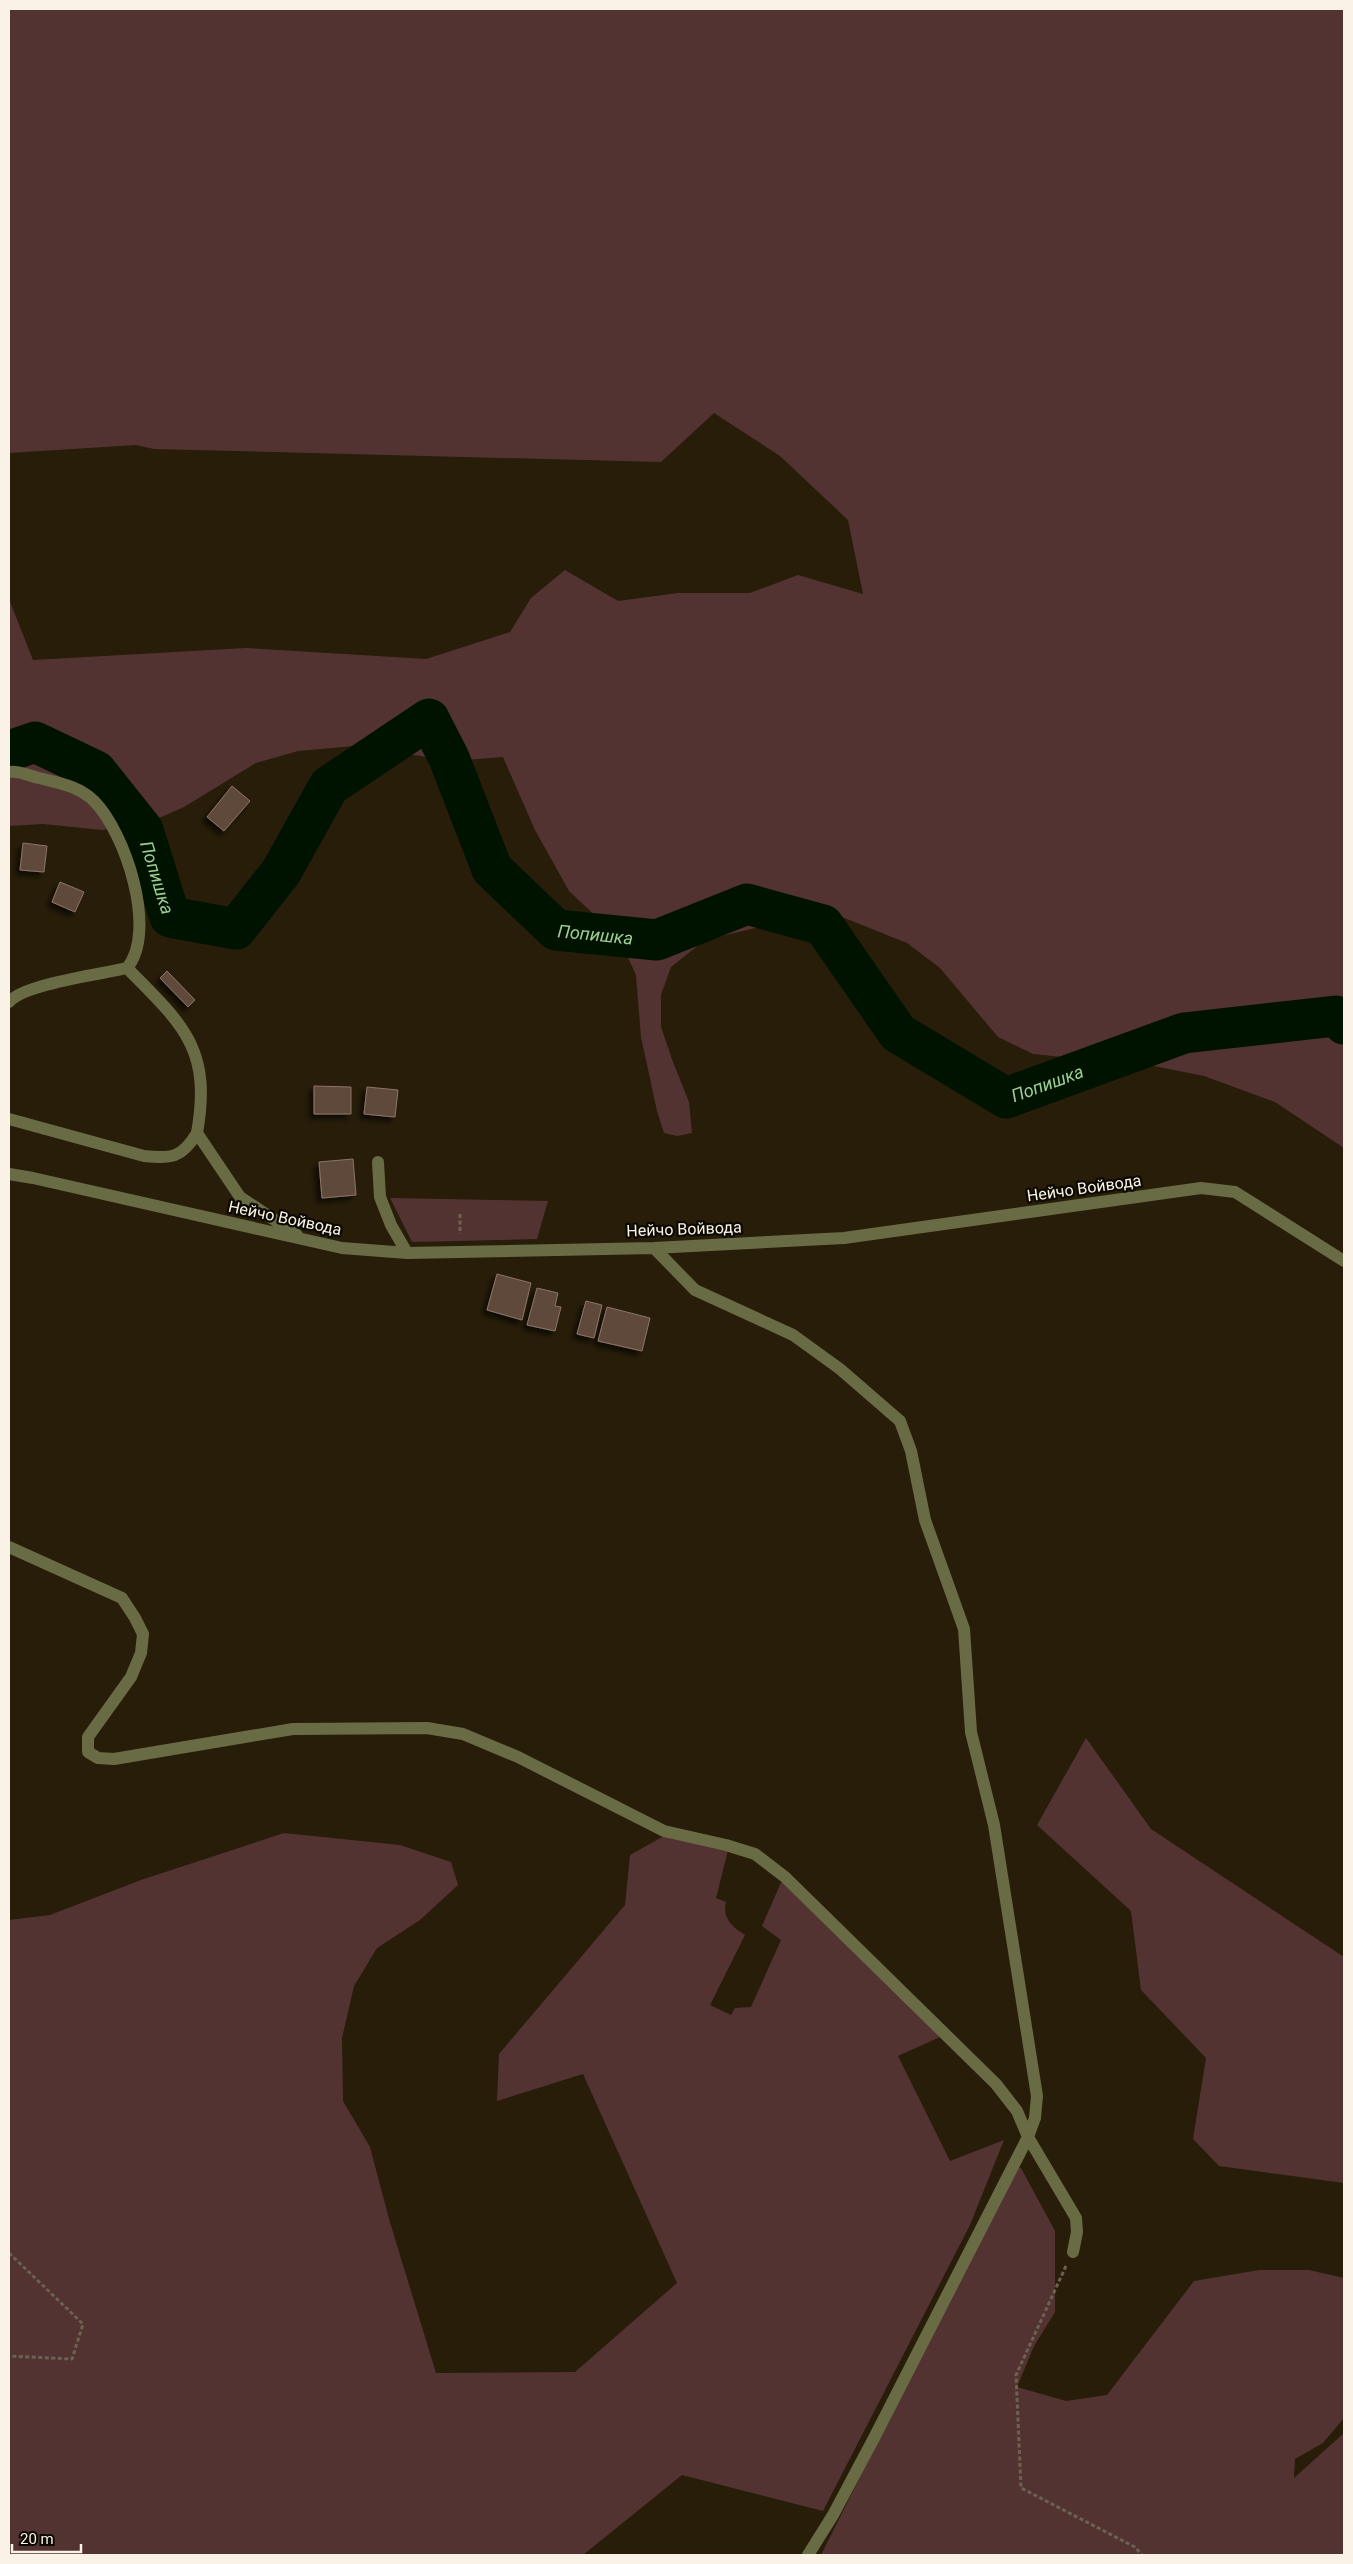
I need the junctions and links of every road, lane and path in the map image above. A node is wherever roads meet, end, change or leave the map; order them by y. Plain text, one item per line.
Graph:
1 (9, 772) edge
2 (127, 968) junction
3 (9, 1002) edge
4 (9, 1119) edge
5 (197, 1133) junction
6 (378, 1162) dead end
7 (9, 1174) edge
8 (304, 1239) junction
9 (654, 1248) junction
10 (407, 1253) junction
11 (1344, 1261) edge
12 (9, 1547) edge
13 (1028, 2137) junction
14 (1073, 2252) joint
15 (9, 2253) edge
16 (9, 2356) edge
17 (808, 2555) edge
18 (1142, 2555) edge

1 - 2 street
2 - 3 street
2 - 5 street
4 - 5 street
5 - 8 street
6 - 10 street
7 - 8 street, Нейчо Войвода
8 - 10 street, Нейчо Войвода
9 - 10 street, Нейчо Войвода
9 - 11 street, Нейчо Войвода
9 - 13 street
12 - 13 street
13 - 14 street
13 - 17 street
14 - 18 path
15 - 16 path

